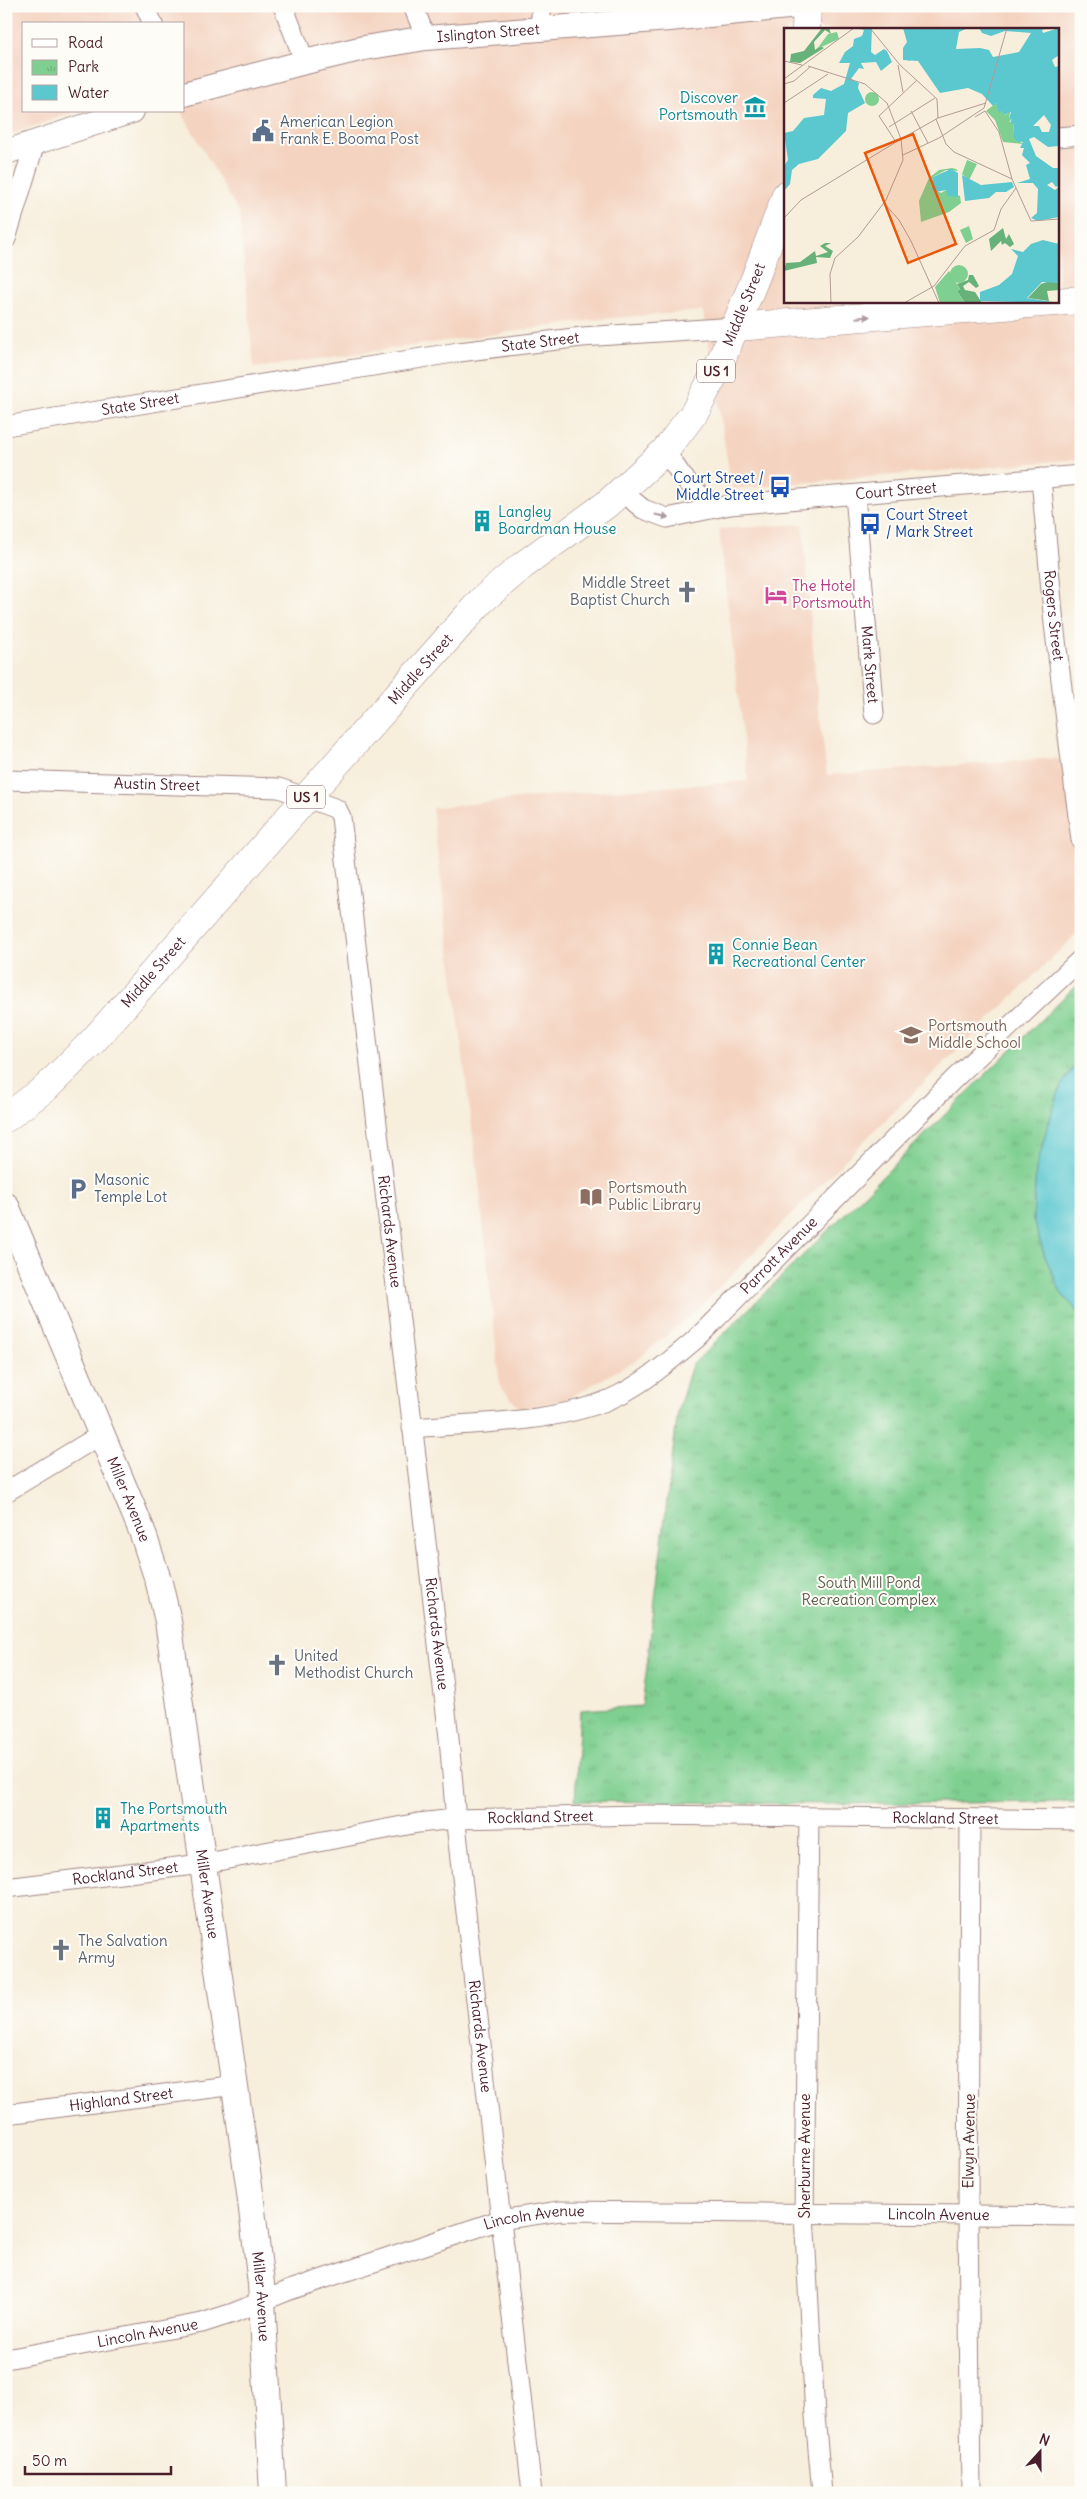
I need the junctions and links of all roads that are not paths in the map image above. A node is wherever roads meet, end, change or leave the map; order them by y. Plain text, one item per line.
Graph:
1 (145, 6) edge
2 (282, 6) edge
3 (413, 6) edge
4 (798, 6) edge
5 (807, 6) edge
6 (693, 12) edge
7 (541, 17) edge
8 (152, 22) edge
9 (806, 28) edge
10 (426, 38) junction
11 (305, 62) junction
12 (185, 92) edge
13 (129, 112) edge
14 (1081, 135) edge
15 (1060, 137) edge
16 (35, 144) junction
17 (6, 152) edge
18 (784, 200) edge
19 (6, 239) edge
20 (756, 276) junction
21 (1081, 300) edge
22 (1056, 302) edge
23 (1060, 302) edge
24 (814, 321) junction
25 (736, 327) junction
26 (6, 426) edge
27 (665, 451) junction
28 (1081, 475) edge
29 (1041, 478) junction
30 (621, 491) junction
31 (855, 494) junction
32 (712, 508) junction
33 (874, 714) dead end
34 (6, 780) edge
35 (306, 798) junction
36 (1081, 840) edge
37 (1081, 959) edge
38 (6, 1118) edge
39 (6, 1206) edge
40 (412, 1428) junction
41 (102, 1434) junction
42 (6, 1492) edge
43 (809, 1818) junction
44 (455, 1819) junction
45 (970, 1819) junction
46 (1081, 1820) edge
47 (202, 1864) junction
48 (6, 1888) edge
49 (236, 2085) junction
50 (6, 2114) edge
51 (804, 2214) junction
52 (968, 2216) junction
53 (1081, 2216) edge
54 (500, 2220) junction
55 (262, 2302) junction
56 (6, 2359) edge
57 (273, 2493) edge
58 (532, 2493) edge
59 (822, 2493) edge
60 (971, 2493) edge

1 - 8 street
2 - 11 street
3 - 10 street
4 - 6 street, Islington Street
5 - 9 main road
6 - 7 street, Islington Street
7 - 10 street, Islington Street
10 - 11 street, Islington Street
11 - 12 street, Islington Street
13 - 16 street
14 - 15 street
16 - 17 street
16 - 19 street
18 - 20 main road, Middle Street / US 1
20 - 24 main road
20 - 25 main road, Middle Street / US 1
23 -> 21 main road, State Street
24 -> 22 main road, State Street
24 - 25 main road, State Street
25 - 26 street, State Street
25 - 27 main road, Middle Street / US 1
27 - 30 main road, Middle Street / US 1
27 - 32 street
28 - 29 street, Court Street
29 - 31 street, Court Street
29 - 36 street, Rogers Street
30 -> 32 street, Court Street
30 - 35 main road, Middle Street / US 1
31 - 32 street, Court Street
31 - 33 street, Mark Street
34 - 35 street, Austin Street
35 - 38 main road, Middle Street / US 1
35 - 40 street, Richards Avenue
37 - 40 street, Parrott Avenue
39 - 41 main road, Miller Avenue
40 - 44 street, Richards Avenue
41 - 42 street
41 - 47 main road, Miller Avenue
43 - 44 street, Rockland Street
43 - 45 street, Rockland Street
43 - 51 street, Sherburne Avenue
44 - 47 street, Rockland Street
44 - 54 street, Richards Avenue
45 - 46 street, Rockland Street
45 - 52 street, Elwyn Avenue
47 - 48 street, Rockland Street
47 - 49 main road, Miller Avenue
49 - 50 street, Highland Street
49 - 55 main road, Miller Avenue
51 - 52 street, Lincoln Avenue
51 - 54 street, Lincoln Avenue
51 - 59 street, Sherburne Avenue
52 - 53 street, Lincoln Avenue
52 - 60 street, Elwyn Avenue
54 - 55 street, Lincoln Avenue
54 - 58 street, Richards Avenue
55 - 56 street, Lincoln Avenue
55 - 57 main road, Miller Avenue

